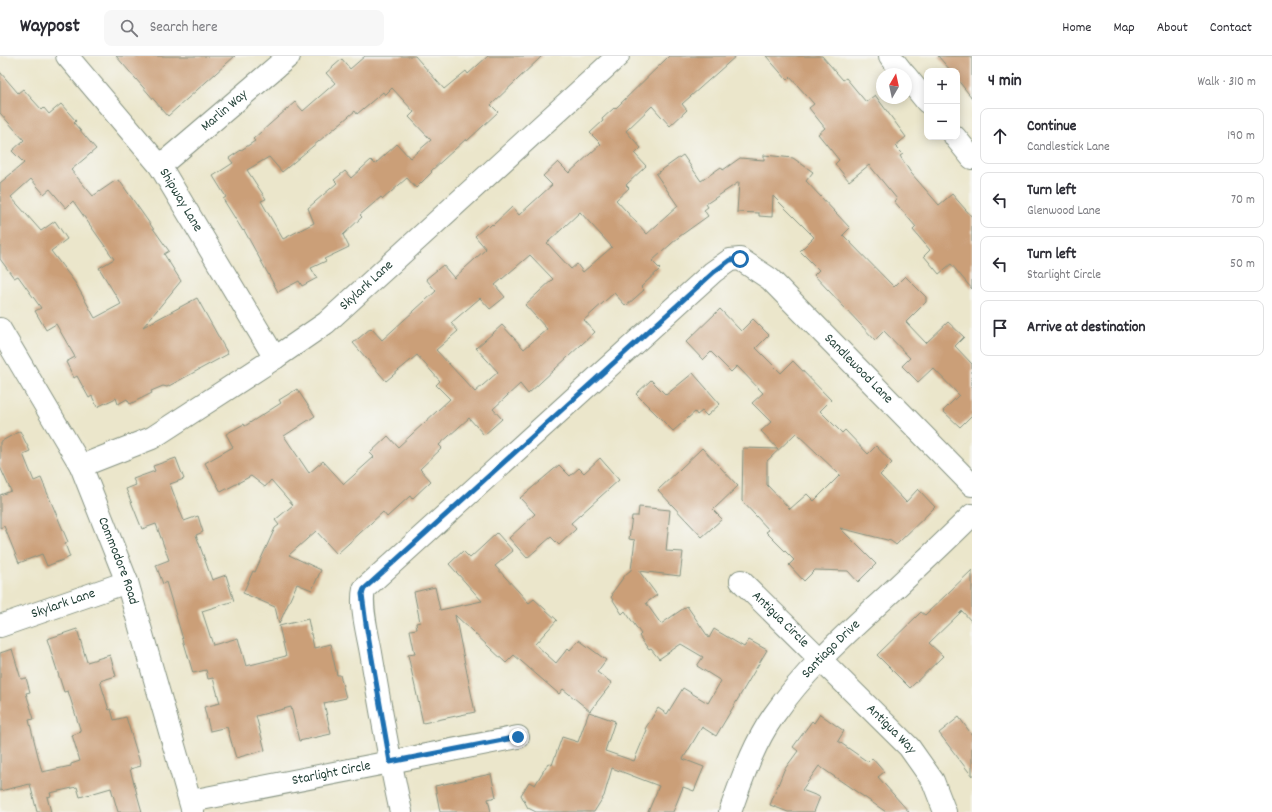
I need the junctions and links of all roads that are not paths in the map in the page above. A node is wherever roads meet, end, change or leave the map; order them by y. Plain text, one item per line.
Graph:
1 (67, 56) edge
2 (289, 56) edge
3 (618, 56) edge
4 (890, 56) edge
5 (899, 68) edge
6 (912, 83) edge
7 (924, 98) edge
8 (958, 140) edge
9 (971, 155) edge
10 (160, 166) junction
11 (0, 329) edge
12 (275, 358) junction
13 (81, 466) junction
14 (972, 485) edge
15 (972, 515) edge
16 (741, 581) dead end
17 (127, 582) junction
18 (0, 626) edge
19 (820, 658) junction
20 (518, 737) dead end
21 (390, 762) junction
22 (192, 806) edge
23 (401, 812) edge
24 (730, 812) edge
25 (945, 812) edge

1 - 10 street, Shipway Lane
2 - 10 street, Marlin Way
3 - 12 street, Skylark Lane
4 - 5 street
6 - 7 street
8 - 9 street
10 - 12 street, Shipway Lane
11 - 13 street, Commodore Road
12 - 13 street, Skylark Lane
13 - 17 street, Commodore Road
14 - 21 street, Sandlewood Lane
15 - 19 street, Santiago Drive
16 - 19 street, Antigua Circle
17 - 18 street, Skylark Lane
17 - 22 street, Commodore Road
19 - 24 street, Santiago Drive
19 - 25 street, Antigua Way
20 - 21 street, Starlight Circle
21 - 22 street, Starlight Circle
21 - 23 street

